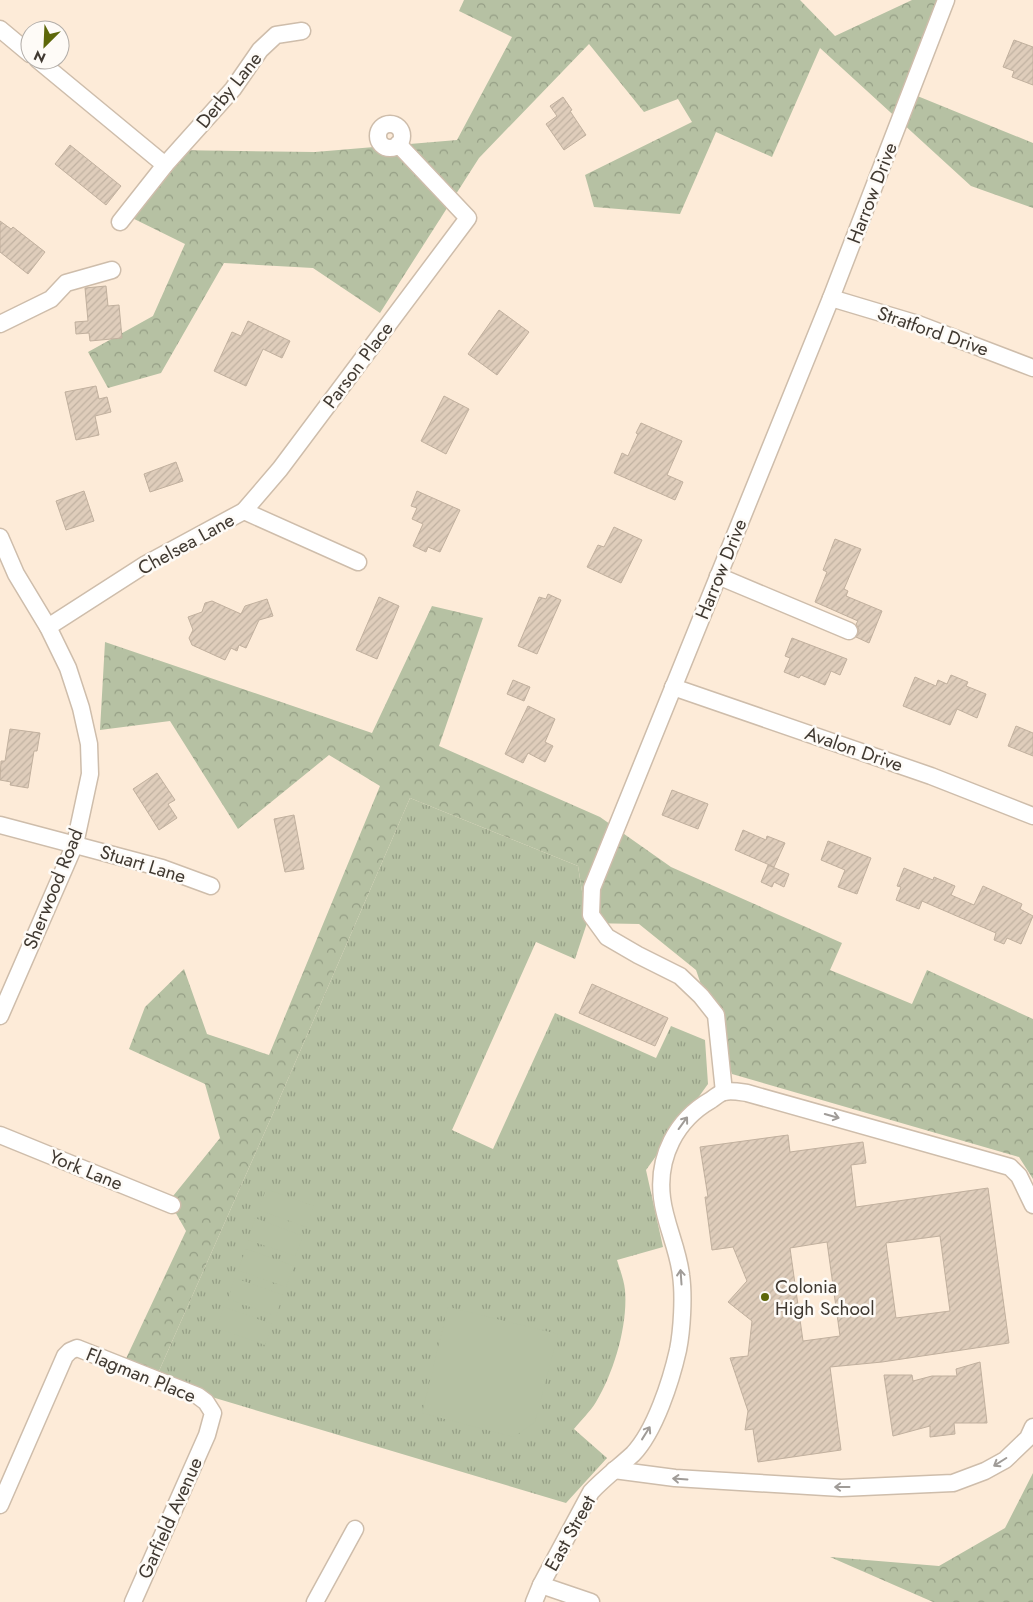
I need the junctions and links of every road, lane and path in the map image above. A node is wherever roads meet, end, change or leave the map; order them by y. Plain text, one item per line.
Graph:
1 (946, 0) edge
2 (0, 29) edge
3 (302, 31) dead end
4 (20, 46) edge
5 (50, 70) edge
6 (398, 144) dead end
7 (165, 165) junction
8 (120, 222) dead end
9 (112, 270) dead end
10 (832, 298) junction
11 (0, 324) edge
12 (1033, 368) edge
13 (244, 511) junction
14 (0, 537) edge
15 (358, 562) dead end
16 (718, 576) junction
17 (48, 627) junction
18 (849, 631) dead end
19 (673, 687) junction
20 (1033, 816) edge
21 (0, 825) edge
22 (75, 844) junction
23 (211, 886) dead end
24 (0, 1016) edge
25 (724, 1092) junction
26 (0, 1135) edge
27 (172, 1205) dead end
28 (1033, 1205) edge
29 (1033, 1427) edge
30 (207, 1435) joint
31 (614, 1470) junction
32 (0, 1505) edge
33 (355, 1529) dead end
34 (541, 1585) junction
35 (133, 1602) edge
36 (315, 1602) edge
37 (534, 1602) edge
38 (591, 1602) edge

1 - 10 street, Harrow Drive
2 - 4 street
3 - 7 street, Derby Lane
5 - 7 street
6 - 13 street, Parson Place
7 - 8 street, Derby Lane
9 - 11 street
10 - 12 street, Stratford Drive
10 - 16 street, Harrow Drive
13 - 15 street, Chelsea Lane
13 - 17 street, Chelsea Lane
14 - 17 street, Sherwood Road
16 - 18 street
16 - 19 street, Harrow Drive
17 - 22 street, Sherwood Road
19 - 20 street, Avalon Drive
19 - 25 street, Harrow Drive
21 - 22 street, Stuart Lane
22 - 23 street, Stuart Lane
22 - 24 street, Sherwood Road
25 -> 28 street
31 -> 25 street, East Street
26 - 27 street, York Lane
29 -> 31 street
30 - 32 street, Flagman Place
30 - 35 street, Garfield Avenue
31 - 34 street, East Street
33 - 36 street
34 - 37 street, East Street
34 - 38 street

